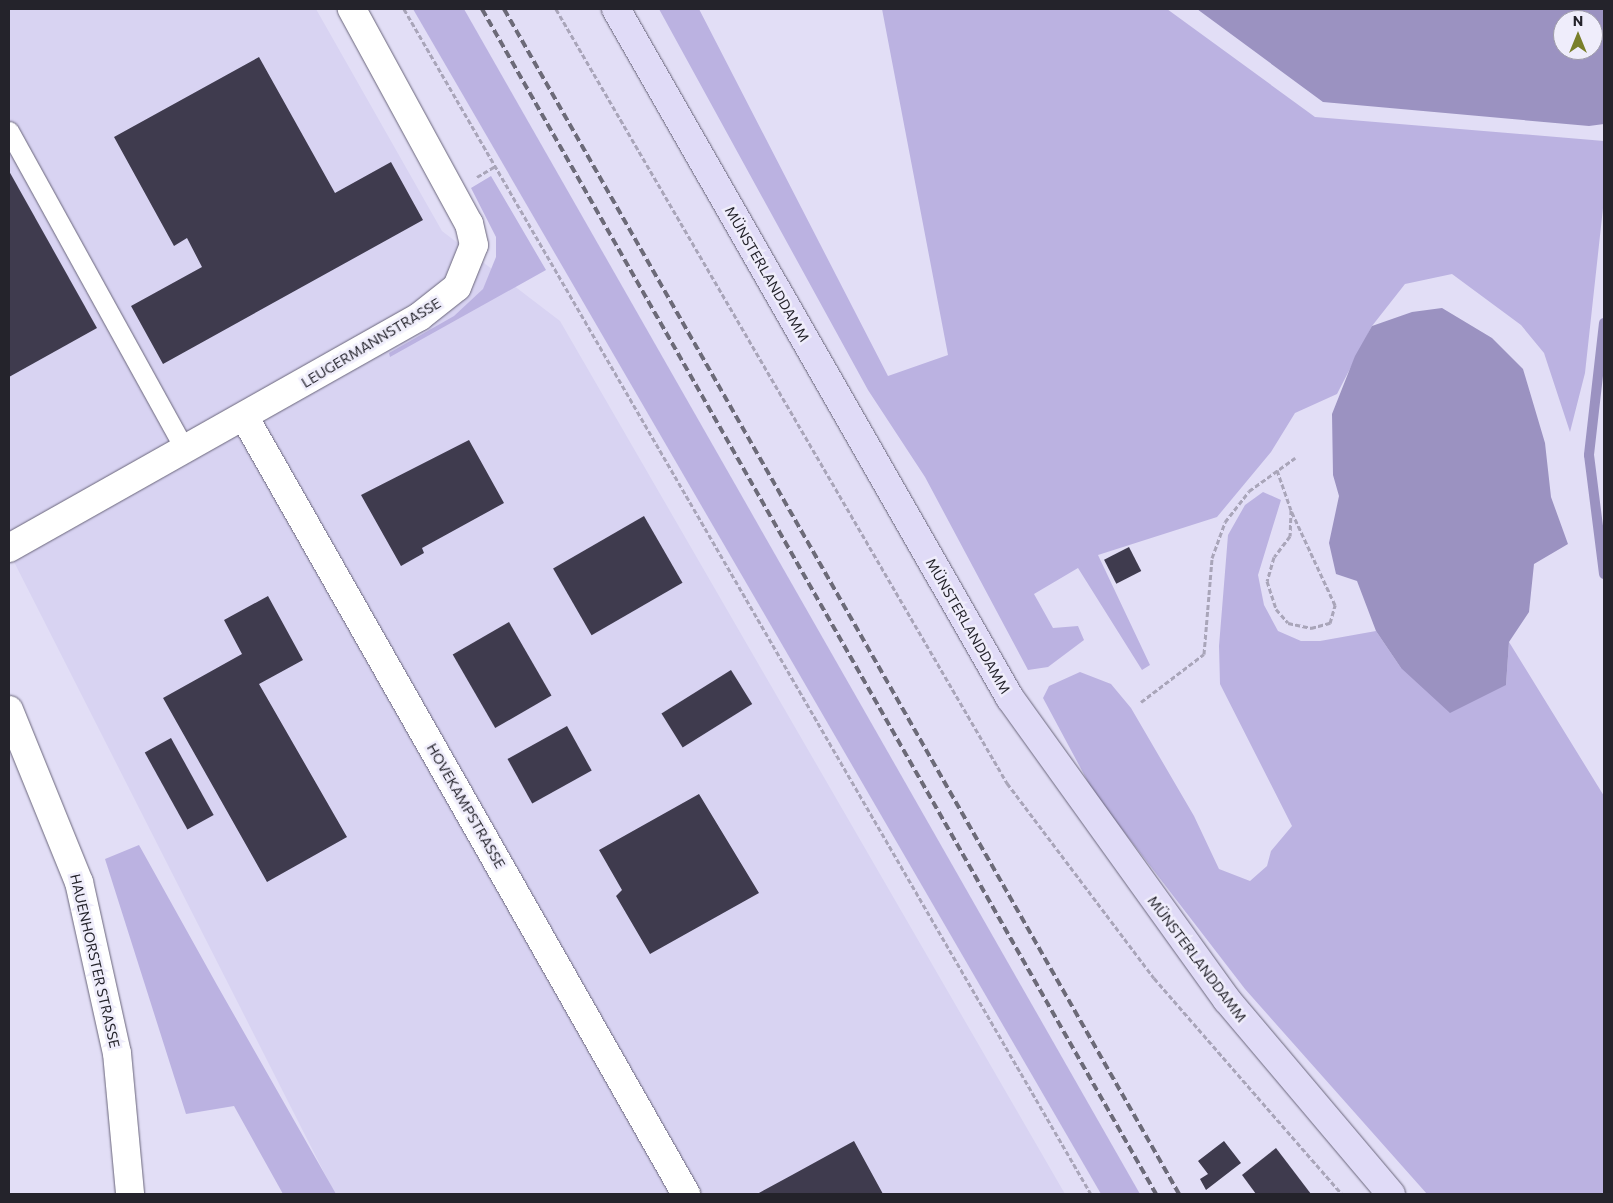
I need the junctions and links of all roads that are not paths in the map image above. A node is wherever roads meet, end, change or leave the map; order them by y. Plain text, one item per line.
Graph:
1 (352, 9) edge
2 (616, 9) edge
3 (9, 132) edge
4 (245, 418) junction
5 (186, 451) junction
6 (9, 548) edge
7 (9, 710) edge
8 (130, 1194) edge
9 (686, 1194) edge
10 (1391, 1194) edge

1 - 4 street, LEUGERMANNSTRASSE
2 - 10 main road, MÜNSTERLANDDAMM
3 - 5 lane
4 - 5 street, LEUGERMANNSTRASSE
4 - 9 street, HOVEKAMPSTRASSE
5 - 6 street, LEUGERMANNSTRASSE
7 - 8 street, HAUENHORSTER STRASSE

